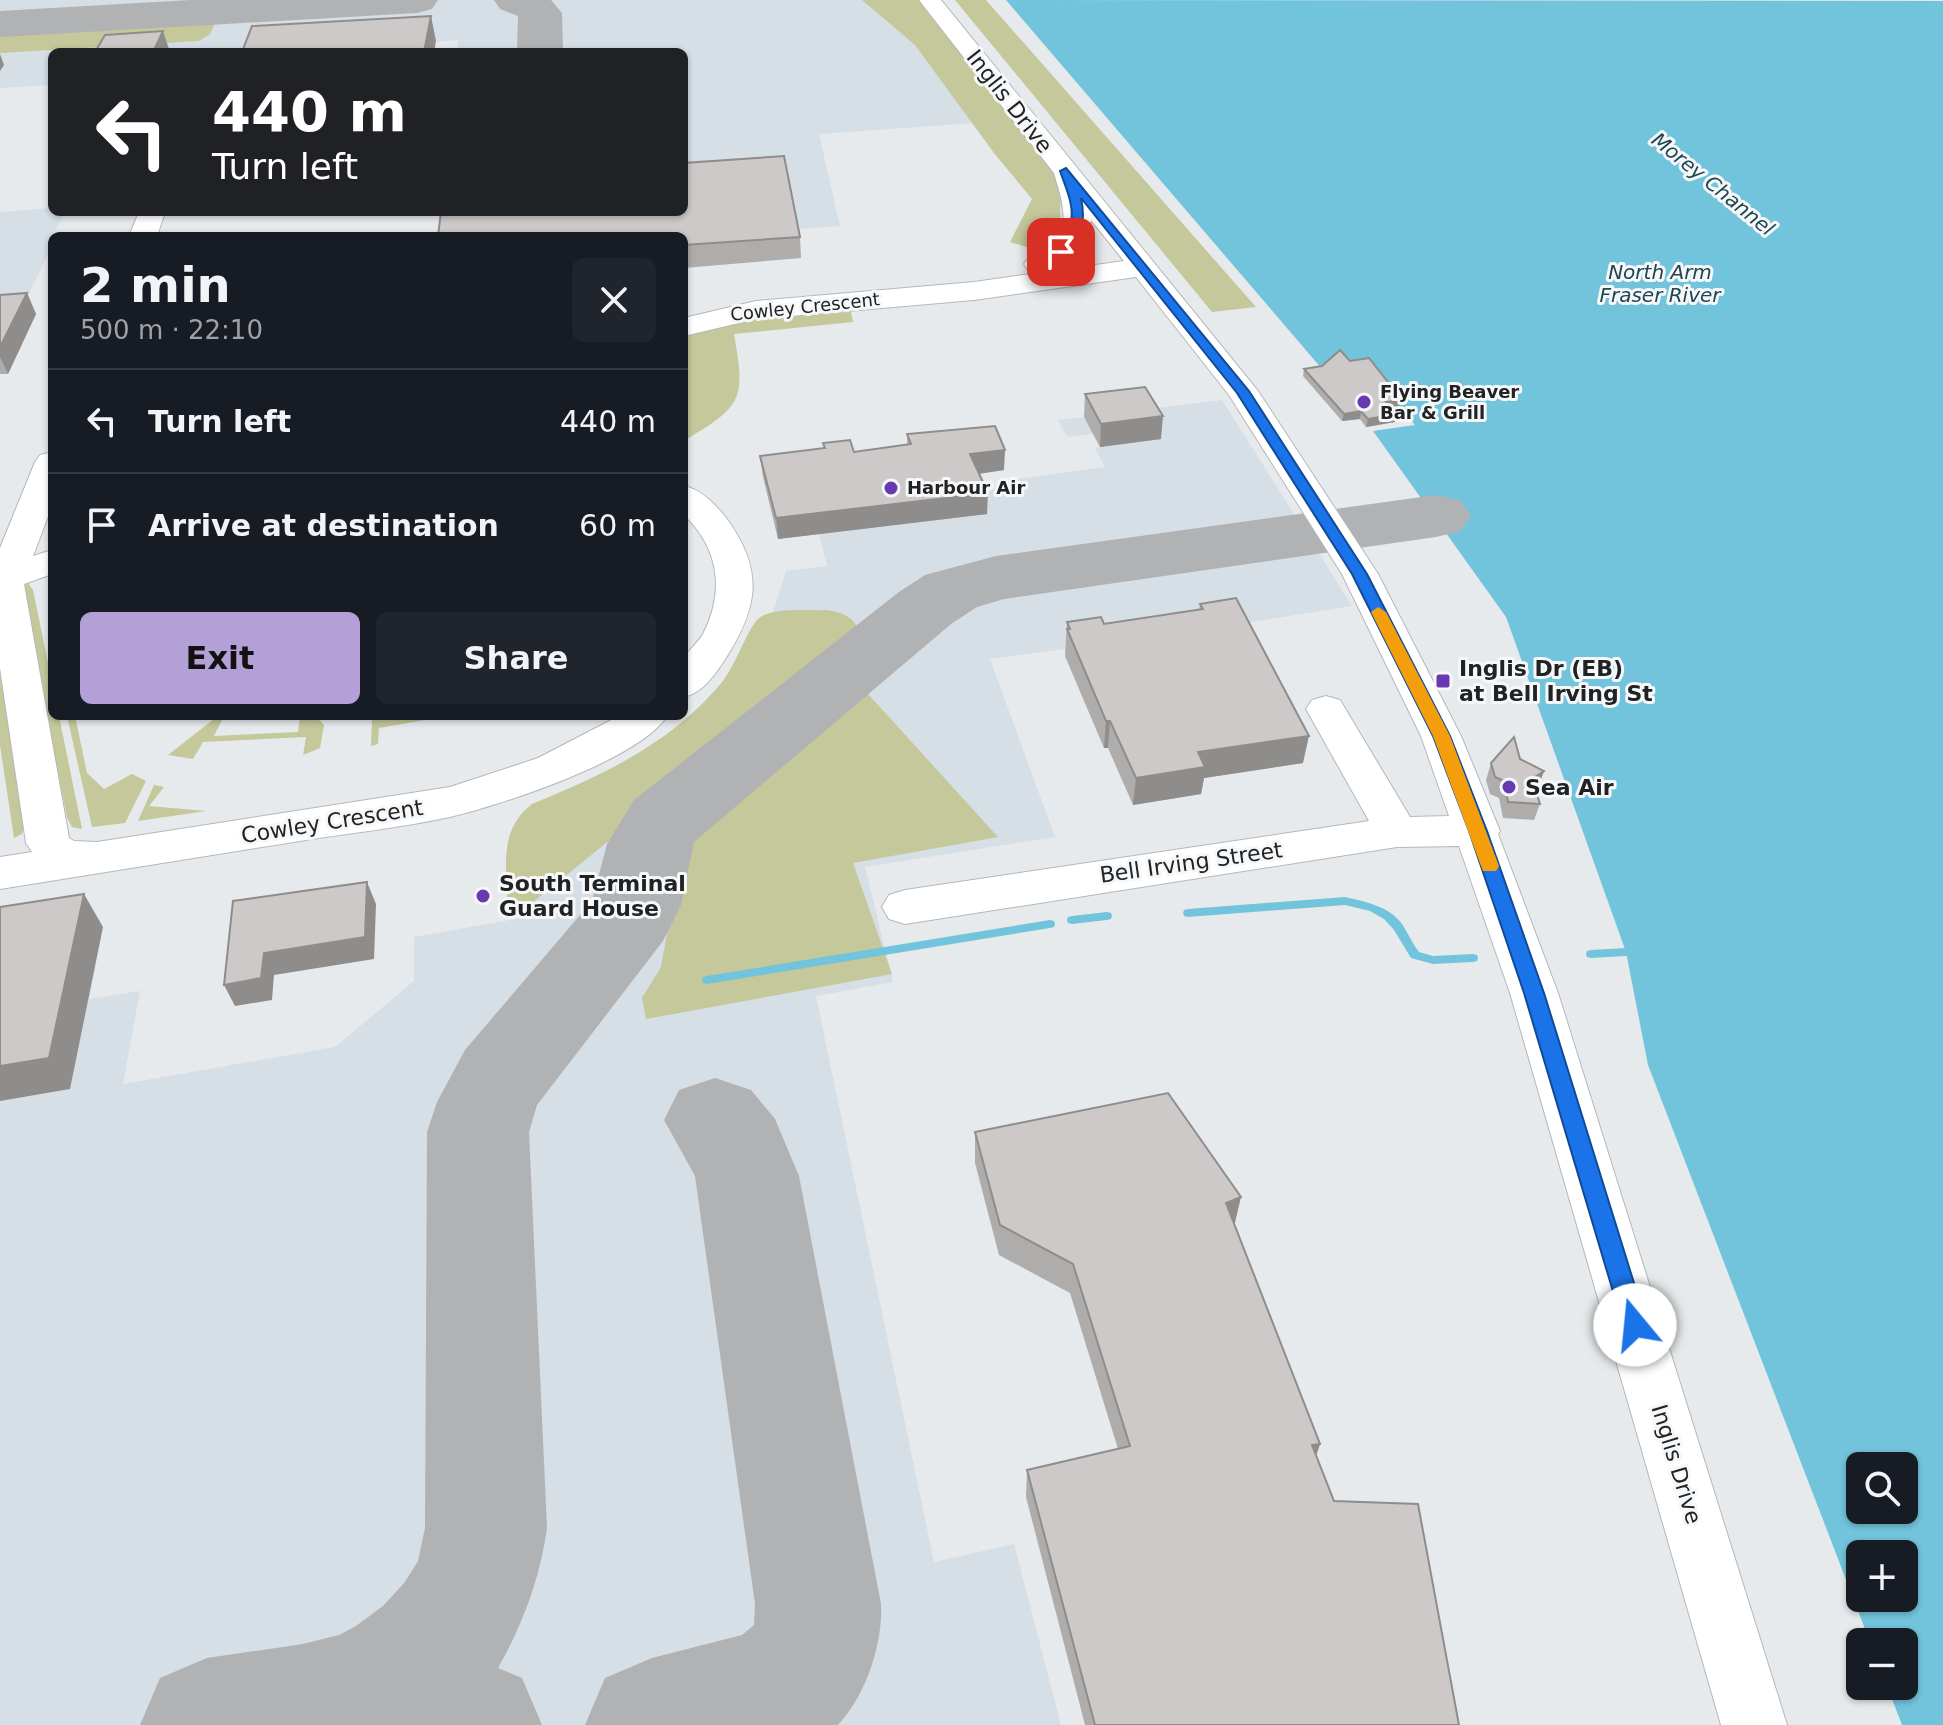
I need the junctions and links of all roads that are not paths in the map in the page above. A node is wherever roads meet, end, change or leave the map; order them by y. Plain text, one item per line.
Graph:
1 (930, 0) edge
2 (1066, 171) junction
3 (1038, 264) junction
4 (1145, 267) junction
5 (927, 295) junction
6 (688, 326) edge
7 (48, 472) edge
8 (688, 500) edge
9 (48, 563) edge
10 (2, 581) edge
11 (688, 679) edge
12 (1326, 709) dead end
13 (640, 720) edge
14 (1478, 831) junction
15 (1397, 832) junction
16 (101, 857) junction
17 (0, 873) edge
18 (905, 907) dead end
19 (1754, 1725) edge

1 - 2 street, Inglis Drive
2 - 3 street
2 - 4 street, Inglis Drive
3 - 4 street, Cowley Crescent
3 - 5 street, Cowley Crescent
4 - 5 street, Cowley Crescent
4 - 14 street, Inglis Drive
5 - 6 street, Cowley Crescent
7 - 10 street
8 - 11 street
9 - 10 street
10 - 16 street
12 - 15 street
13 - 16 street, Cowley Crescent
14 - 15 street, Bell Irving Street
14 - 19 street, Inglis Drive
15 - 18 street, Bell Irving Street
16 - 17 street, Cowley Crescent

